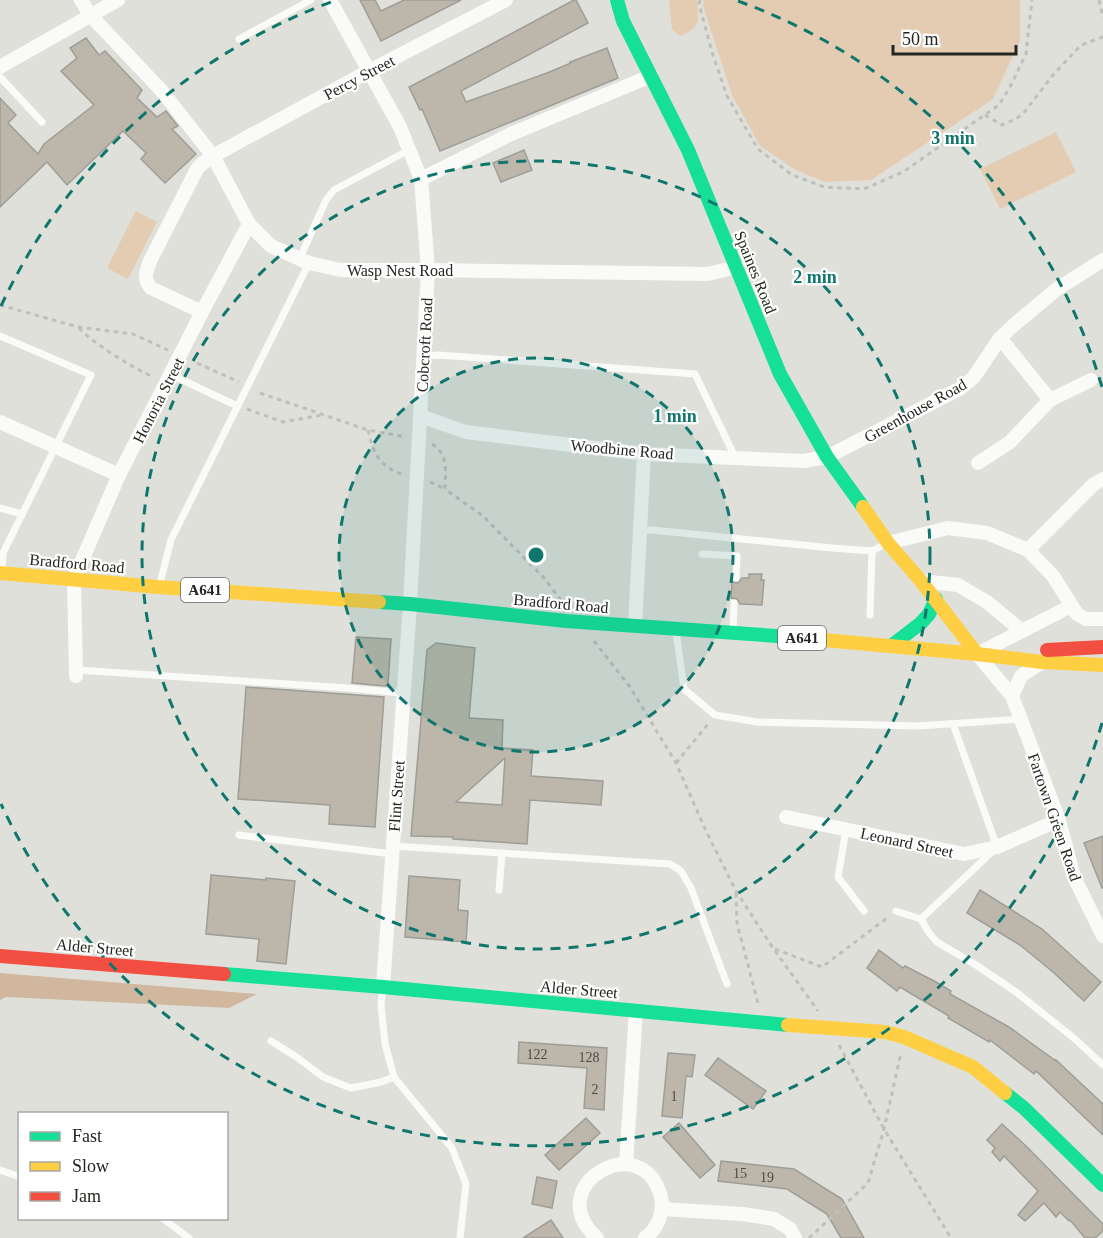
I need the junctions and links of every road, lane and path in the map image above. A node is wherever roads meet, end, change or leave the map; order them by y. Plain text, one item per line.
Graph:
1 (81, 0) edge
2 (118, 0) edge
3 (311, 0) edge
4 (330, 0) edge
5 (506, 0) edge
6 (617, 0) edge
7 (700, 0) edge
8 (1032, 0) edge
9 (1099, 0) edge
10 (90, 15) junction
11 (1103, 18) edge
12 (1103, 37) edge
13 (239, 39) dead end
14 (0, 67) edge
15 (369, 71) junction
16 (651, 76) junction
17 (0, 77) edge
18 (985, 115) junction
19 (42, 122) dead end
20 (409, 150) junction
21 (213, 156) junction
22 (421, 179) junction
23 (249, 224) junction
24 (1103, 260) edge
25 (304, 261) junction
26 (737, 267) junction
27 (428, 270) junction
28 (0, 305) edge
29 (202, 312) junction
30 (78, 327) junction
31 (0, 336) edge
32 (1000, 338) junction
33 (168, 350) dead end
34 (423, 356) junction
35 (197, 363) dead end
36 (170, 375) junction
37 (1091, 380) dead end
38 (242, 383) dead end
39 (260, 393) dead end
40 (1050, 400) junction
41 (239, 403) junction
42 (324, 414) junction
43 (420, 416) junction
44 (0, 422) edge
45 (368, 430) junction
46 (419, 439) junction
47 (56, 447) junction
48 (644, 454) junction
49 (827, 457) junction
50 (735, 458) junction
51 (978, 463) dead end
52 (119, 476) junction
53 (416, 479) junction
54 (1103, 479) edge
55 (445, 489) junction
56 (0, 508) edge
57 (22, 514) junction
58 (640, 530) junction
59 (888, 543) junction
60 (1028, 550) junction
61 (872, 551) junction
62 (702, 554) dead end
63 (1, 574) edge
64 (736, 578) dead end
65 (74, 579) junction
66 (544, 579) dead end
67 (921, 581) junction
68 (158, 587) junction
69 (936, 599) junction
70 (734, 603) dead end
71 (410, 604) junction
72 (1071, 606) junction
73 (870, 615) dead end
74 (1103, 619) edge
75 (631, 626) junction
76 (676, 628) junction
77 (1022, 631) junction
78 (733, 632) junction
79 (891, 646) junction
80 (1103, 647) edge
81 (977, 654) junction
82 (1042, 662) junction
83 (1103, 665) edge
84 (76, 673) joint
85 (630, 687) dead end
86 (404, 693) junction
87 (1012, 696) junction
88 (715, 715) junction
89 (1021, 718) junction
90 (953, 724) junction
91 (676, 763) junction
92 (786, 817) dead end
93 (1059, 820) junction
94 (846, 829) junction
95 (239, 835) dead end
96 (997, 848) junction
97 (392, 850) junction
98 (502, 854) junction
99 (499, 890) dead end
100 (736, 891) junction
101 (864, 911) dead end
102 (896, 911) joint
103 (921, 919) junction
104 (1103, 936) edge
105 (773, 948) junction
106 (0, 956) edge
107 (727, 984) dead end
108 (383, 987) junction
109 (636, 1011) junction
110 (823, 1018) dead end
111 (764, 1022) junction
112 (904, 1037) junction
113 (271, 1041) dead end
114 (839, 1045) dead end
115 (1103, 1065) edge
116 (393, 1077) junction
117 (884, 1129) junction
118 (626, 1164) junction
119 (0, 1170) edge
120 (18, 1177) edge
121 (1103, 1185) edge
122 (662, 1209) junction
123 (165, 1220) edge
124 (790, 1235) edge
125 (189, 1238) edge
126 (460, 1238) edge
127 (597, 1238) edge
128 (645, 1238) edge
129 (809, 1238) edge
130 (951, 1238) edge

1 - 10 street, Wasp Nest Road
2 - 10 street
3 - 13 lane
4 - 15 street, Cobcroft Road
5 - 15 street, Percy Street
6 - 16 street, Spaines Road
7 - 18 path
8 - 18 path
9 - 11 path
10 - 14 street
10 - 21 street, Wasp Nest Road
12 - 18 path
15 - 20 street, Cobcroft Road
15 - 21 street, Percy Street
16 - 22 street
16 - 26 street, Spaines Road
17 - 19 lane
20 - 22 street, Cobcroft Road
20 - 25 lane
21 - 23 street, Wasp Nest Road
21 - 29 street, Percy Street
22 - 27 street, Cobcroft Road
23 - 25 street, Wasp Nest Road
23 - 29 street, Honoria Street
24 - 32 street, Greenhouse Road
25 - 27 street, Wasp Nest Road
25 - 41 lane
26 - 27 street, Wasp Nest Road
26 - 49 street, Spaines Road
27 - 34 street, Cobcroft Road
28 - 30 path
29 - 36 street, Honoria Street
30 - 33 path
30 - 36 path
31 - 47 lane
32 - 40 street
32 - 49 street, Greenhouse Road
34 - 43 street, Cobcroft Road
34 - 50 lane
35 - 38 path
36 - 41 lane
36 - 52 street, Honoria Street
37 - 40 street
39 - 42 path
40 - 51 street
41 - 42 path
41 - 68 lane
42 - 45 path
43 - 46 street, Cobcroft Road
43 - 48 street, Woodbine Road
44 - 47 street
45 - 46 path
45 - 53 path
46 - 53 street, Cobcroft Road
46 - 55 path
47 - 52 street
47 - 57 lane
48 - 50 street, Woodbine Road
48 - 58 street
49 - 50 street, Woodbine Road
49 - 59 street, Spaines Road
52 - 65 street, Honoria Street
53 - 55 path
53 - 71 street, Cobcroft Road
54 - 60 street
55 - 66 path
56 - 57 lane
57 - 63 lane
58 - 61 lane
58 - 75 street
59 - 60 street
59 - 61 lane
59 - 67 street, Spaines Road
60 - 72 street
61 - 73 lane
62 - 64 lane
63 - 65 street, Bradford Road / A641
65 - 68 street, Bradford Road / A641
65 - 84 street
67 - 69 street, Spaines Road
67 - 77 street
68 - 71 street, Bradford Road / A641
69 - 79 street
69 - 81 street, Spaines Road
70 - 78 lane
71 - 75 street, Bradford Road / A641
71 - 86 street, Flint Street
72 - 74 street
72 - 77 street
75 - 76 street, Bradford Road / A641
76 - 78 street, Bradford Road / A641
76 - 88 lane
77 - 81 street
78 - 79 street, Bradford Road / A641
79 - 81 street, Bradford Road / A641
80 - 81 street, A641
81 - 82 street, A641
81 - 87 street, Fartown Green Road
82 - 83 street, A641
82 - 87 street
84 - 86 lane
85 - 91 path
86 - 97 street, Flint Street
87 - 89 street, Fartown Green Road
88 - 90 lane
88 - 91 path
89 - 90 lane
89 - 93 street, Fartown Green Road
90 - 96 lane
91 - 100 path
92 - 94 street, Leonard Street
93 - 96 street, Leonard Street
93 - 104 street, Fartown Green Road
94 - 96 street, Leonard Street
94 - 101 lane
95 - 97 lane
96 - 103 lane
97 - 98 lane
97 - 108 street, Flint Street
98 - 99 lane
98 - 107 lane
100 - 105 path
100 - 111 path
102 - 103 lane
102 - 105 path
103 - 115 lane
105 - 110 path
106 - 108 street, Alder Street
108 - 109 street, Alder Street
108 - 116 lane
109 - 111 street, Alder Street
109 - 118 street
111 - 112 street, Alder Street
112 - 117 path
112 - 121 street, Alder Street
113 - 116 lane
114 - 117 path
116 - 126 lane
117 - 129 path
117 - 130 path
118 - 122 street
118 - 127 street
119 - 120 lane
122 - 124 street
122 - 128 street
123 - 125 lane

